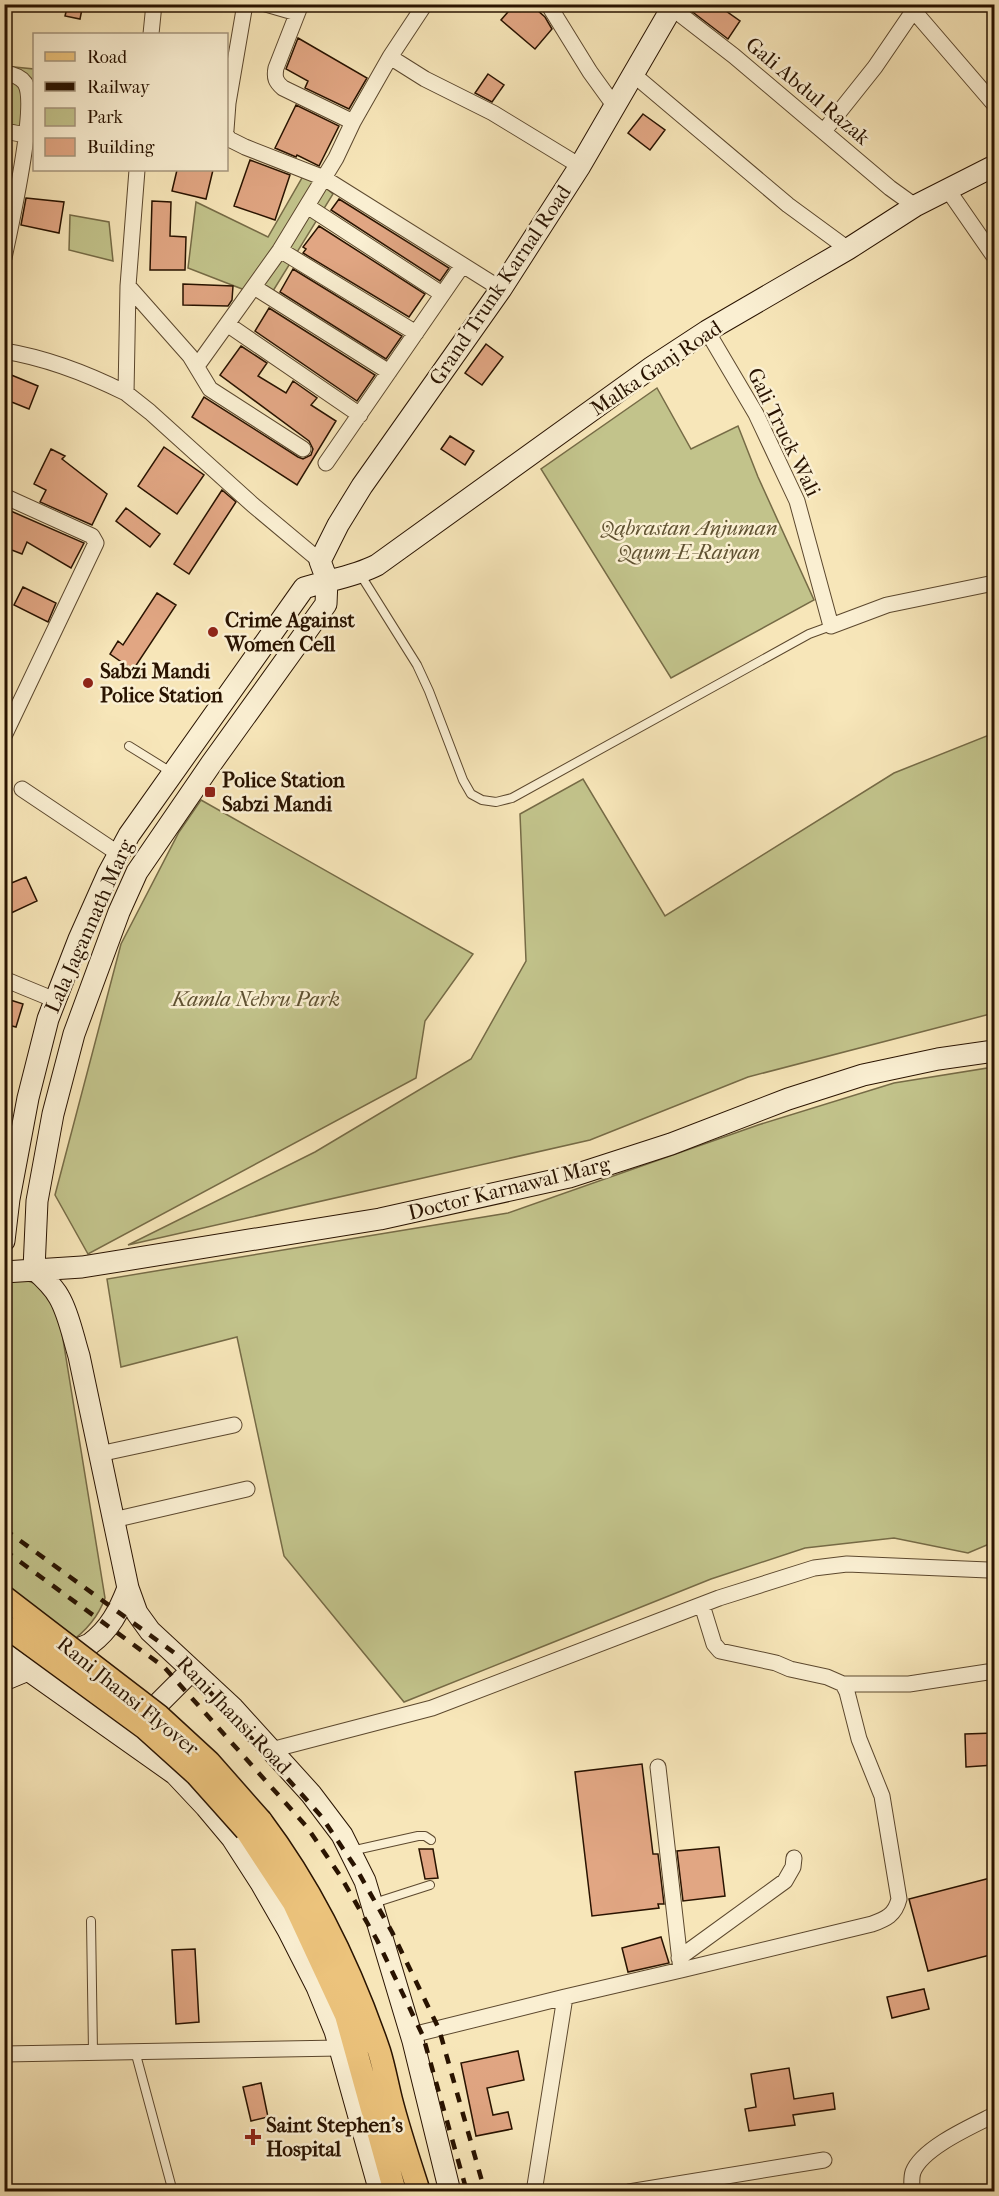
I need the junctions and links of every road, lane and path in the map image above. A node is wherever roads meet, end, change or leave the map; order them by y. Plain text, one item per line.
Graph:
1 (154, 4) edge
2 (245, 4) edge
3 (266, 4) edge
4 (425, 4) edge
5 (548, 4) edge
6 (673, 6) edge
7 (916, 8) edge
8 (299, 9) edge
9 (151, 33) edge
10 (390, 57) junction
11 (4, 73) edge
12 (634, 75) junction
13 (228, 103) edge
14 (994, 104) edge
15 (616, 108) junction
16 (353, 122) junction
17 (4, 131) edge
18 (824, 131) junction
19 (26, 135) junction
20 (228, 137) edge
21 (580, 166) junction
22 (994, 166) edge
23 (137, 171) edge
24 (324, 178) junction
25 (948, 190) junction
26 (307, 206) junction
27 (915, 206) junction
28 (848, 249) junction
29 (280, 250) junction
30 (993, 255) edge
31 (4, 258) edge
32 (462, 266) junction
33 (128, 286) junction
34 (254, 287) junction
35 (501, 289) junction
36 (442, 294) junction
37 (227, 324) junction
38 (707, 331) junction
39 (416, 333) junction
40 (4, 351) edge
41 (197, 366) junction
42 (389, 372) junction
43 (126, 393) junction
44 (360, 415) junction
45 (303, 449) dead end
46 (326, 463) dead end
47 (4, 496) edge
48 (323, 571) junction
49 (360, 574) junction
50 (994, 584) edge
51 (831, 626) junction
52 (4, 736) edge
53 (129, 746) dead end
54 (172, 773) junction
55 (22, 789) dead end
56 (119, 854) junction
57 (108, 874) junction
58 (131, 885) junction
59 (4, 980) edge
60 (55, 1000) junction
61 (994, 1051) edge
62 (4, 1241) edge
63 (82, 1267) junction
64 (34, 1269) junction
65 (4, 1272) edge
66 (60, 1297) junction
67 (234, 1425) dead end
68 (99, 1454) junction
69 (247, 1489) dead end
70 (112, 1520) junction
71 (988, 1570) dead end
72 (128, 1588) junction
73 (4, 1597) edge
74 (702, 1605) junction
75 (4, 1625) edge
76 (4, 1653) edge
77 (192, 1670) junction
78 (29, 1671) junction
79 (994, 1671) edge
80 (4, 1680) edge
81 (843, 1684) junction
82 (125, 1739) junction
83 (271, 1750) junction
84 (658, 1767) dead end
85 (431, 1840) dead end
86 (350, 1851) junction
87 (794, 1858) dead end
88 (430, 1885) dead end
89 (372, 1904) junction
90 (91, 1921) dead end
91 (680, 1964) junction
92 (565, 1997) junction
93 (412, 2035) junction
94 (340, 2048) junction
95 (135, 2051) junction
96 (93, 2052) junction
97 (4, 2054) edge
98 (994, 2115) edge
99 (824, 2160) dead end
100 (173, 2192) edge
101 (381, 2192) edge
102 (395, 2192) edge
103 (418, 2192) edge
104 (450, 2192) edge
105 (534, 2192) edge
106 (629, 2192) edge
107 (912, 2192) edge

1 - 9 street
2 - 13 street
3 - 8 street
4 - 10 street
5 - 15 street
6 - 12 main road, Grand Trunk Karnal Road
6 - 18 street, Gali Abdul Razak
7 - 14 street
7 - 18 street
8 - 16 street
10 - 16 street
10 - 21 street
11 - 19 street
12 - 15 main road, Grand Trunk Karnal Road
12 - 28 street
15 - 21 main road, Grand Trunk Karnal Road
16 - 24 street
17 - 19 street
18 - 27 street, Gali Abdul Razak
19 - 31 street
20 - 24 street
21 - 35 main road, Grand Trunk Karnal Road
22 - 25 main road, Malka Ganj Road
23 - 33 street
24 - 26 street
24 - 32 street
25 - 27 main road, Malka Ganj Road
25 - 30 street
26 - 29 street
26 - 36 street
27 - 28 main road, Malka Ganj Road
28 - 38 main road, Malka Ganj Road
29 - 34 street
29 - 39 street
32 - 35 street
32 - 36 street
33 - 41 street
33 - 43 street
34 - 37 street
34 - 42 street
35 - 48 main road, Grand Trunk Karnal Road
36 - 39 street
37 - 41 street
37 - 44 street
38 - 49 main road, Malka Ganj Road
38 - 51 street, Gali Truck Wali
39 - 42 street
40 - 43 street
41 - 45 street
42 - 44 street
43 - 48 street
44 - 46 street
47 - 52 street
48 - 49 main road, Malka Ganj Road
48 - 54 main road, Lala Jagannath Marg
48 - 58 main road, Lala Jagannath Marg
49 - 51 lane
50 - 51 street
53 - 54 lane
54 - 56 main road, Lala Jagannath Marg
55 - 56 street
56 - 57 main road, Lala Jagannath Marg
57 - 58 main road
57 - 60 main road, Lala Jagannath Marg
58 - 64 main road, Lala Jagannath Marg
59 - 60 street
60 - 62 main road, Lala Jagannath Marg
61 - 63 main road, Doctor Karnawal Marg
63 - 64 main road, Doctor Karnawal Marg
63 - 66 main road
64 - 65 main road
64 - 66 main road, Rani Jhansi Road
66 - 68 main road, Rani Jhansi Road
67 - 68 street
68 - 70 main road, Rani Jhansi Road
69 - 70 street
70 - 72 main road, Rani Jhansi Road
71 - 74 street
72 - 77 main road, Rani Jhansi Road
72 - 78 main road
73 - 103 main road, Rani Jhansi Flyover, bridge
74 - 81 street
74 - 83 street
75 - 102 main road, Rani Jhansi Flyover, bridge
76 - 78 main road
77 - 82 main road
77 - 83 main road, Rani Jhansi Road
78 - 80 main road
78 - 82 main road
79 - 81 street
81 - 91 street
82 - 94 main road
83 - 86 main road, Rani Jhansi Road
84 - 91 street
85 - 86 lane
86 - 89 main road, Rani Jhansi Road
87 - 91 street
88 - 89 lane
89 - 93 main road, Rani Jhansi Road
90 - 96 lane
91 - 92 street
92 - 93 street
92 - 105 street
93 - 104 main road, Rani Jhansi Road
94 - 95 street
94 - 101 main road
95 - 96 street
95 - 100 lane
96 - 97 street
98 - 107 street
99 - 106 street

